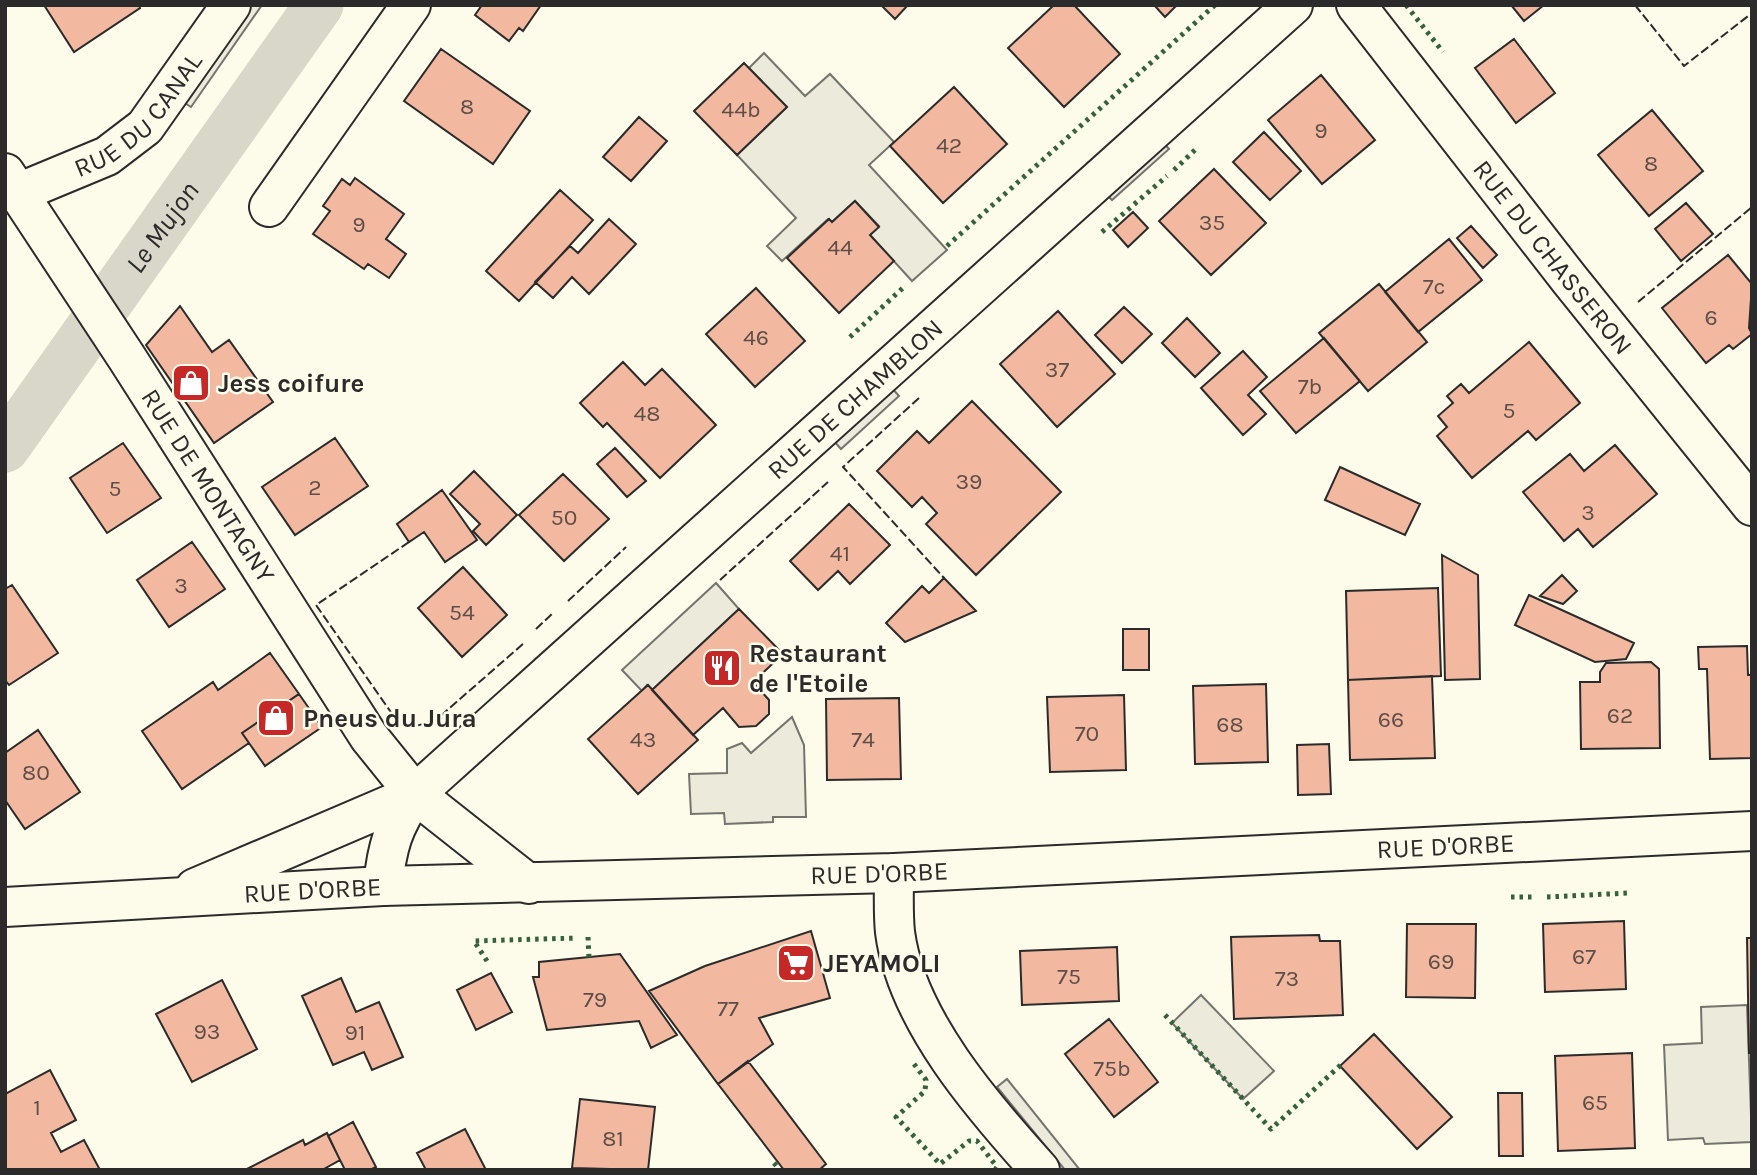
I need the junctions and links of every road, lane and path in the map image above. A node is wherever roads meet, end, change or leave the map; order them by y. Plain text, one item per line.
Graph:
1 (231, 5) edge
2 (411, 5) edge
3 (1293, 5) edge
4 (1356, 5) edge
5 (12, 183) edge
6 (269, 207) dead end
7 (1752, 506) edge
8 (415, 794) junction
9 (1752, 831) edge
10 (894, 873) junction
11 (529, 884) junction
12 (383, 886) junction
13 (167, 900) junction
14 (5, 907) edge
15 (1040, 1170) edge

1 - 5 street, RUE DU CANAL
2 - 6 street
3 - 8 street, RUE DE CHAMBLON
4 - 7 street, RUE DU CHASSERON
5 - 8 street, RUE DE MONTAGNY
8 - 11 street
8 - 12 street, RUE DE CHAMBLON
8 - 13 street, RUE DE CHAMBLON
9 - 10 street, RUE D'ORBE
10 - 11 street, RUE D'ORBE
10 - 15 street
11 - 12 street, RUE D'ORBE
12 - 13 street, RUE D'ORBE
13 - 14 street, RUE D'ORBE

